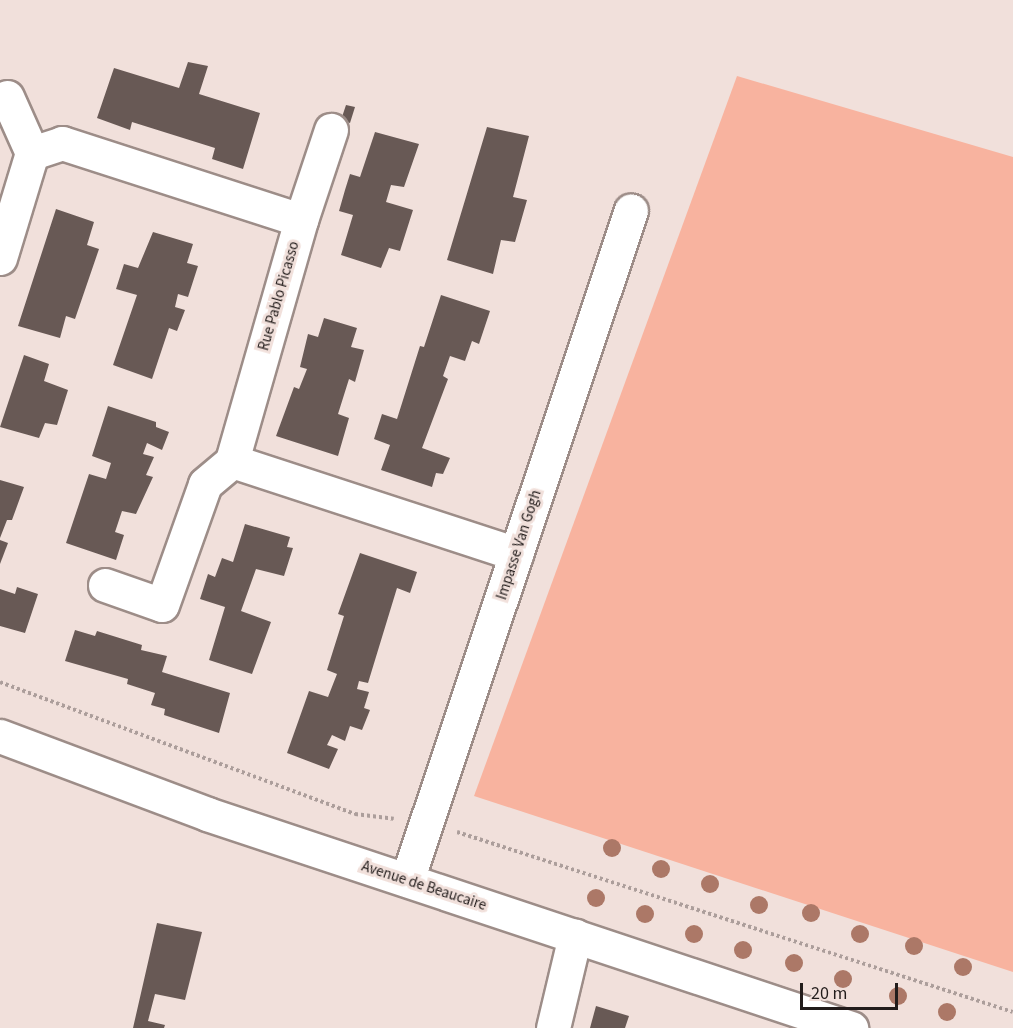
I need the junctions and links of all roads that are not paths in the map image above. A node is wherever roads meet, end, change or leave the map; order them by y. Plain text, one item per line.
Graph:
1 (7, 97) dead end
2 (331, 130) dead end
3 (32, 153) junction
4 (631, 210) dead end
5 (301, 220) junction
6 (0, 258) edge
7 (232, 461) junction
8 (516, 554) junction
9 (105, 585) dead end
10 (0, 736) edge
11 (407, 880) junction
12 (575, 936) junction
13 (554, 1028) edge
14 (851, 1028) edge

1 - 3 street
2 - 5 street
3 - 5 street, Rue Pablo Picasso
3 - 6 street
4 - 8 street, Impasse Van Gogh
5 - 7 street, Rue Pablo Picasso
7 - 8 street
7 - 9 street
8 - 11 street, Impasse Van Gogh
10 - 11 street, Avenue de Beaucaire
11 - 12 street, Avenue de Beaucaire
12 - 13 street
12 - 14 street, Avenue de Beaucaire

